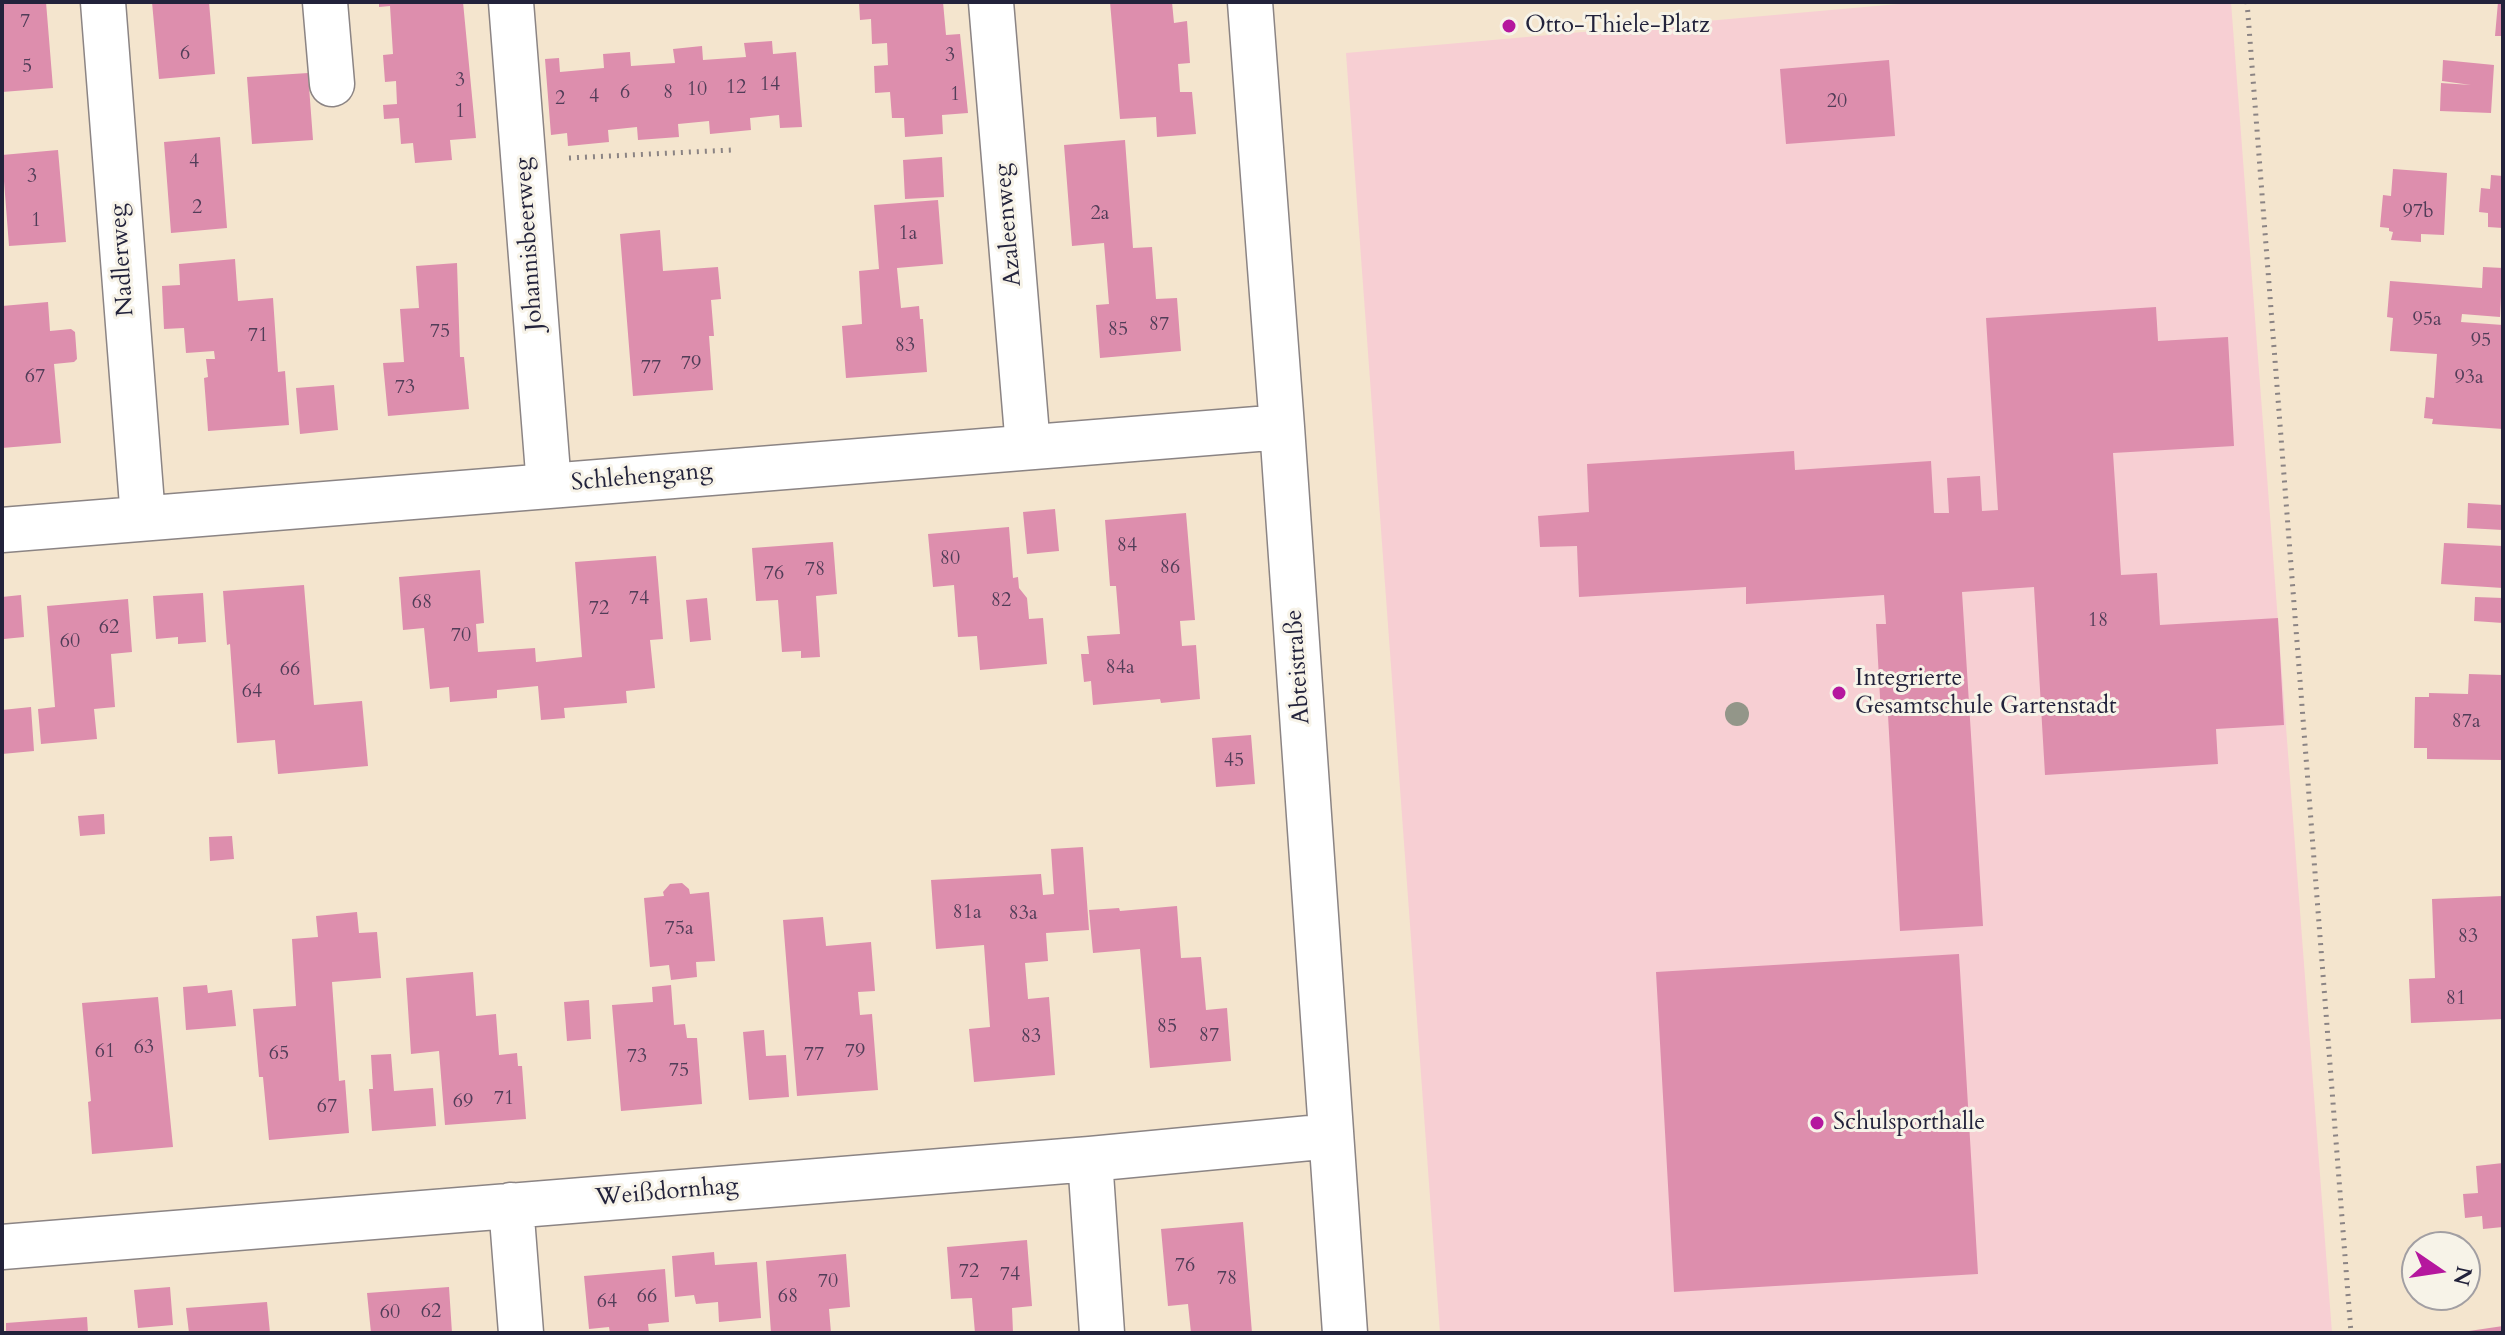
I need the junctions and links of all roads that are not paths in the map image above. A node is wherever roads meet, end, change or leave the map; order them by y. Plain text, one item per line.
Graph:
1 (103, 2) edge
2 (325, 2) edge
3 (511, 2) edge
4 (991, 2) edge
5 (1250, 2) edge
6 (332, 84) dead end
7 (1282, 427) junction
8 (1028, 447) junction
9 (549, 486) junction
10 (143, 518) junction
11 (2, 530) edge
12 (1331, 1136) junction
13 (1090, 1159) junction
14 (511, 1205) junction
15 (2, 1247) edge
16 (521, 1333) edge
17 (1102, 1333) edge
18 (1345, 1333) edge

1 - 10 street, Nadlerweg
2 - 6 street
3 - 9 street, Johannisbeerweg
4 - 8 street, Azaleenweg
5 - 7 street, Abteistraße
7 - 8 street, Schlehengang
7 - 12 street, Abteistraße
8 - 9 street, Schlehengang
9 - 10 street, Schlehengang
10 - 11 street, Schlehengang
12 - 13 street, Weißdornhag
12 - 18 street, Abteistraße
13 - 14 street, Weißdornhag
13 - 17 street
14 - 15 street, Weißdornhag
14 - 16 street

